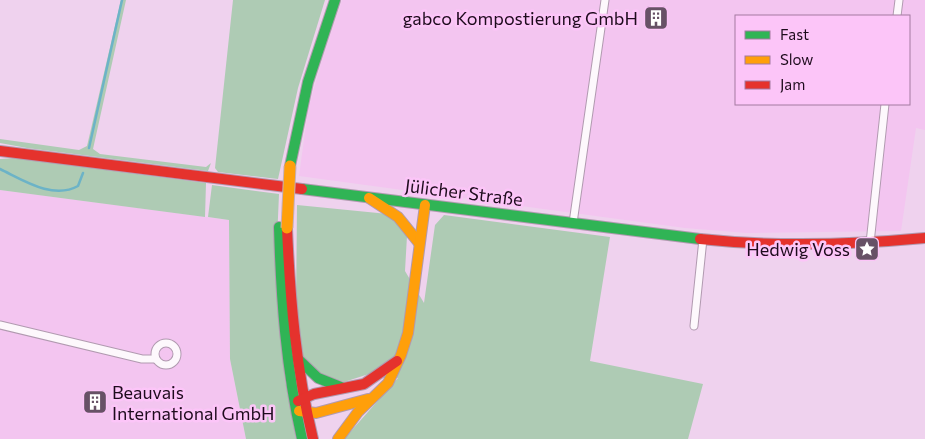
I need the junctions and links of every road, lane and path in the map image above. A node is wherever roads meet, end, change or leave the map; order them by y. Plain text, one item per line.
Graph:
1 (330, 0) edge
2 (335, 0) edge
3 (605, 0) edge
4 (899, 0) edge
5 (897, 15) edge
6 (885, 105) edge
7 (0, 151) edge
8 (287, 166) junction
9 (369, 198) junction
10 (425, 205) junction
11 (573, 223) junction
12 (283, 228) junction
13 (925, 238) edge
14 (703, 239) junction
15 (420, 243) junction
16 (870, 243) junction
17 (0, 325) edge
18 (694, 326) dead end
19 (297, 357) junction
20 (155, 359) dead end
21 (398, 360) junction
22 (347, 389) junction
23 (373, 396) junction
24 (299, 406) junction
25 (302, 439) edge
26 (313, 439) edge
27 (338, 439) edge

1 - 8 main road
2 - 8 main road
3 - 11 street
4 - 5 street
6 - 16 street
7 - 9 main road, Jülicher Straße
8 - 12 main road
9 - 10 main road, Jülicher Straße
9 - 15 main road
10 - 11 main road, Jülicher Straße
10 - 15 main road
11 - 14 main road, Jülicher Straße
12 - 19 main road
12 - 24 main road
13 - 16 main road, Jülicher Straße
14 - 16 main road, Jülicher Straße
14 - 18 street
15 - 21 main road
17 - 20 street
19 - 22 main road
19 - 24 main road
21 - 22 main road
21 - 23 main road
22 - 24 main road
23 - 24 main road
23 - 27 main road
24 - 25 main road
24 - 26 main road

